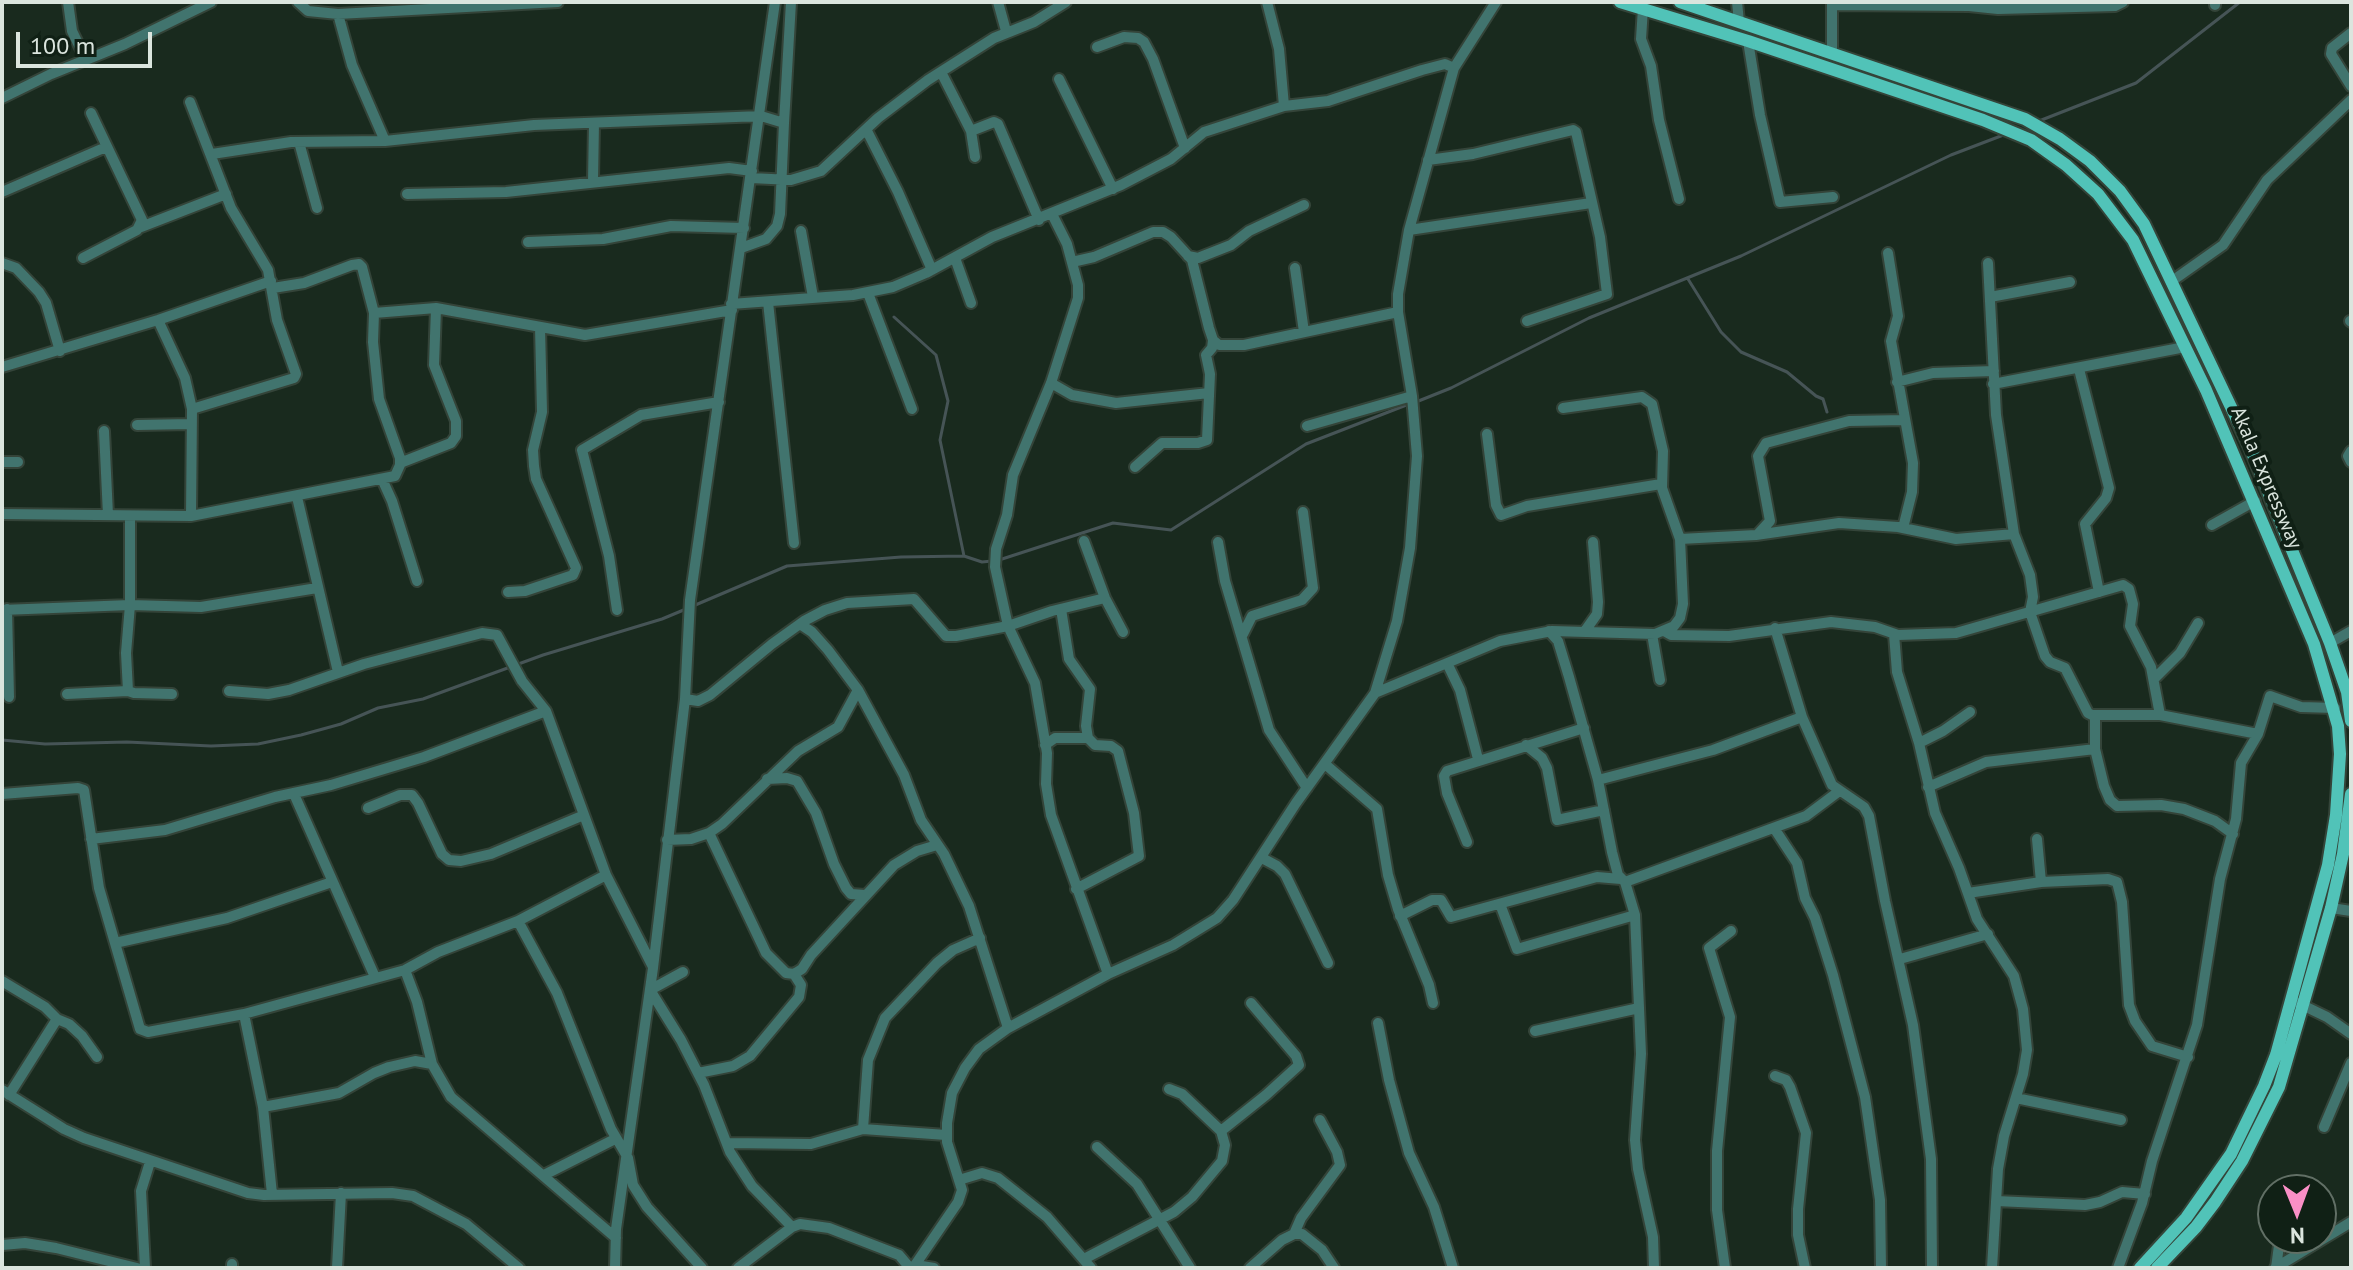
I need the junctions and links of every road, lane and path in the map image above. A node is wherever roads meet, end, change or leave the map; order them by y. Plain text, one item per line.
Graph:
1 (68, 2) edge
2 (211, 2) edge
3 (298, 2) edge
4 (558, 2) edge
5 (775, 2) edge
6 (791, 2) edge
7 (998, 2) edge
8 (1066, 2) edge
9 (1267, 2) edge
10 (1496, 2) edge
11 (1620, 2) edge
12 (1670, 2) edge
13 (1680, 2) edge
14 (1737, 2) edge
15 (2123, 2) edge
16 (1832, 4) edge
17 (1643, 8) junction
18 (338, 14) junction
19 (1666, 16) junction
20 (1739, 22) junction
21 (1006, 31) junction
22 (2351, 33) edge
23 (1748, 41) junction
24 (1097, 47) dead end
25 (1838, 54) junction
26 (86, 60) junction
27 (1454, 68) junction
28 (941, 72) junction
29 (1837, 72) junction
30 (1059, 79) dead end
31 (2351, 86) edge
32 (2, 98) edge
33 (2351, 100) edge
34 (190, 102) dead end
35 (1284, 106) junction
36 (91, 113) dead end
37 (761, 116) junction
38 (594, 123) junction
39 (784, 123) junction
40 (866, 129) junction
41 (971, 131) junction
42 (385, 141) junction
43 (299, 142) junction
44 (106, 147) junction
45 (1185, 148) junction
46 (212, 154) junction
47 (975, 157) dead end
48 (1428, 160) junction
49 (751, 175) junction
50 (781, 179) junction
51 (593, 181) junction
52 (1113, 189) junction
53 (2, 192) edge
54 (226, 194) junction
55 (407, 194) dead end
56 (1833, 197) dead end
57 (1679, 199) dead end
58 (1591, 203) junction
59 (1304, 205) dead end
60 (317, 208) dead end
61 (1052, 214) junction
62 (1039, 220) junction
63 (141, 227) junction
64 (744, 228) junction
65 (1409, 230) junction
66 (801, 231) dead end
67 (528, 242) dead end
68 (741, 248) junction
69 (1888, 253) dead end
70 (83, 258) dead end
71 (955, 258) junction
72 (1194, 261) junction
73 (1072, 262) junction
74 (2, 263) edge
75 (1988, 263) dead end
76 (1295, 268) dead end
77 (932, 270) junction
78 (2172, 281) junction
79 (2070, 282) dead end
80 (272, 285) junction
81 (868, 293) junction
82 (813, 297) junction
83 (1990, 297) junction
84 (768, 302) junction
85 (971, 303) dead end
86 (731, 307) junction
87 (436, 308) junction
88 (1398, 312) junction
89 (374, 313) junction
90 (158, 320) junction
91 (1527, 321) dead end
92 (540, 327) junction
93 (1304, 332) junction
94 (1215, 345) junction
95 (2185, 347) junction
96 (60, 351) junction
97 (2, 367) edge
98 (2079, 369) junction
99 (1994, 371) junction
100 (1897, 382) junction
101 (1051, 383) junction
102 (1993, 384) junction
103 (1411, 390) junction
104 (1209, 393) junction
105 (719, 402) junction
106 (1563, 408) dead end
107 (192, 409) junction
108 (912, 409) dead end
109 (1905, 420) junction
110 (191, 424) junction
111 (137, 425) dead end
112 (1307, 426) dead end
113 (104, 431) dead end
114 (1487, 434) dead end
115 (2246, 437) junction
116 (2231, 444) junction
117 (2351, 451) edge
118 (2, 462) edge
119 (18, 462) dead end
120 (2351, 462) edge
121 (400, 463) junction
122 (1135, 467) dead end
123 (382, 479) junction
124 (1661, 484) junction
125 (297, 497) junction
126 (2255, 501) junction
127 (1303, 512) dead end
128 (2, 514) edge
129 (108, 515) junction
130 (130, 516) junction
131 (191, 516) junction
132 (2212, 525) dead end
133 (1903, 528) junction
134 (2014, 534) junction
135 (1756, 535) junction
136 (1680, 539) junction
137 (1084, 541) dead end
138 (1218, 542) dead end
139 (1593, 542) dead end
140 (794, 543) dead end
141 (417, 581) dead end
142 (317, 588) junction
143 (508, 592) dead end
144 (2099, 592) junction
145 (1105, 598) junction
146 (130, 605) junction
147 (1061, 609) junction
148 (5, 610) edge
149 (617, 610) dead end
150 (2030, 612) junction
151 (1679, 620) junction
152 (2198, 623) dead end
153 (800, 624) junction
154 (1008, 626) junction
155 (1775, 628) junction
156 (1585, 631) junction
157 (1664, 631) junction
158 (2351, 631) edge
159 (1123, 632) dead end
160 (1652, 634) junction
161 (1894, 634) junction
162 (1683, 635) junction
163 (1242, 636) junction
164 (1559, 636) junction
165 (2330, 643) junction
166 (1447, 663) junction
167 (338, 672) junction
168 (2154, 679) junction
169 (1660, 680) dead end
170 (858, 690) junction
171 (128, 691) junction
172 (229, 691) dead end
173 (1375, 693) junction
174 (67, 694) dead end
175 (172, 694) dead end
176 (9, 697) dead end
177 (685, 699) junction
178 (2335, 708) junction
179 (546, 711) junction
180 (1970, 712) dead end
181 (2095, 715) junction
182 (2160, 715) junction
183 (1802, 717) junction
184 (2351, 721) edge
185 (1584, 728) junction
186 (2258, 734) junction
187 (1088, 738) junction
188 (1919, 743) junction
189 (1045, 745) junction
190 (1526, 745) junction
191 (2095, 749) junction
192 (1478, 759) junction
193 (1325, 764) junction
194 (767, 779) junction
195 (1598, 780) junction
196 (1928, 787) junction
197 (1307, 788) junction
198 (1838, 792) junction
199 (2, 794) edge
200 (294, 794) junction
201 (2351, 794) edge
202 (368, 808) dead end
203 (1604, 810) junction
204 (584, 815) junction
205 (1774, 828) junction
206 (709, 833) junction
207 (2233, 834) junction
208 (91, 839) junction
209 (2037, 839) dead end
210 (667, 840) junction
211 (1467, 842) dead end
212 (937, 845) junction
213 (1262, 858) junction
214 (606, 875) junction
215 (1623, 880) junction
216 (332, 882) junction
217 (2041, 882) junction
218 (1076, 889) junction
219 (1968, 893) junction
220 (865, 895) junction
221 (1500, 904) junction
222 (2331, 908) junction
223 (2351, 911) edge
224 (1635, 915) junction
225 (1400, 916) junction
226 (518, 921) junction
227 (1731, 931) dead end
228 (1988, 934) junction
229 (980, 938) junction
230 (115, 943) junction
231 (1900, 959) junction
232 (1328, 963) dead end
233 (653, 968) junction
234 (405, 970) junction
235 (683, 972) dead end
236 (794, 974) junction
237 (1108, 974) junction
238 (375, 977) junction
239 (2, 981) edge
240 (650, 990) junction
241 (1251, 1003) dead end
242 (1433, 1003) dead end
243 (2297, 1003) junction
244 (1639, 1008) junction
245 (244, 1014) junction
246 (57, 1019) junction
247 (1378, 1023) dead end
248 (1008, 1028) junction
249 (1535, 1031) dead end
250 (2351, 1034) edge
251 (97, 1057) dead end
252 (2188, 1057) junction
253 (2351, 1063) edge
254 (432, 1064) junction
255 (698, 1073) junction
256 (1775, 1076) dead end
257 (1169, 1089) dead end
258 (6, 1092) edge
259 (2016, 1098) junction
260 (263, 1107) junction
261 (1320, 1120) dead end
262 (2121, 1120) dead end
263 (2324, 1127) dead end
264 (863, 1129) junction
265 (1221, 1131) junction
266 (946, 1135) junction
267 (615, 1139) junction
268 (727, 1143) junction
269 (1097, 1147) dead end
270 (628, 1158) junction
271 (150, 1162) junction
272 (544, 1175) junction
273 (959, 1180) junction
274 (341, 1193) junction
275 (272, 1194) junction
276 (2145, 1194) junction
277 (1996, 1201) junction
278 (1161, 1221) junction
279 (2351, 1222) edge
280 (792, 1227) junction
281 (1294, 1234) junction
282 (616, 1238) junction
283 (2, 1245) edge
284 (1087, 1264) edge
285 (913, 1267) edge
286 (137, 1268) edge
287 (145, 1268) edge
288 (337, 1268) edge
289 (519, 1268) edge
290 (615, 1268) edge
291 (702, 1268) edge
292 (738, 1268) edge
293 (934, 1268) edge
294 (1190, 1268) edge
295 (1250, 1268) edge
296 (1334, 1268) edge
297 (1453, 1268) edge
298 (1654, 1268) edge
299 (1725, 1268) edge
300 (1805, 1268) edge
301 (1881, 1268) edge
302 (1932, 1268) edge
303 (1992, 1268) edge
304 (2118, 1268) edge
305 (2140, 1268) edge
306 (2157, 1268) edge
307 (2276, 1268) edge

1 - 26 street
2 - 26 street
3 - 18 street
4 - 18 street
5 - 37 street
6 - 39 street
7 - 21 street
8 - 21 street
9 - 35 street
10 - 27 street
11 - 17 main road, Akala Expressway
12 - 19 main road
13 - 20 main road, Akala Expressway
14 - 20 street
15 - 16 street
16 - 25 street
17 - 19 main road, Akala Expressway
17 - 57 street
18 - 42 street
19 - 23 main road, Akala Expressway
20 - 25 main road, Akala Expressway
21 - 28 street
22 - 31 street
23 - 29 main road, Akala Expressway
23 - 56 street
24 - 45 street
25 - 29 main road
25 - 78 main road, Akala Expressway
26 - 32 street
27 - 35 street
27 - 48 street
28 - 40 street
28 - 41 street
29 - 95 main road, Akala Expressway
30 - 52 street
33 - 78 street
34 - 46 street
35 - 45 street
36 - 44 street
37 - 38 street
37 - 39 street
37 - 49 street
38 - 42 street
38 - 51 street
39 - 50 street
40 - 50 street
40 - 77 street
41 - 47 street
41 - 62 street
42 - 43 street
43 - 46 street
43 - 60 street
44 - 53 street
44 - 63 street
45 - 52 street
46 - 54 street
48 - 58 street
48 - 65 street
49 - 50 street
49 - 51 street
49 - 64 street
50 - 68 street
51 - 55 street
52 - 61 street
54 - 63 street
54 - 80 street
58 - 65 street
58 - 91 street
59 - 72 street
61 - 62 street
61 - 73 street
62 - 71 street
63 - 70 street
64 - 67 street
64 - 68 street
65 - 88 street
66 - 82 street
68 - 86 street
69 - 100 street
71 - 77 street
71 - 85 street
72 - 73 street
72 - 94 street
73 - 101 street
74 - 96 street
75 - 83 street
76 - 93 street
77 - 81 street
78 - 115 main road, Akala Expressway
79 - 83 street
80 - 89 street
80 - 90 street
80 - 107 street
81 - 82 street
81 - 108 street
82 - 84 street
83 - 99 street
84 - 86 street
84 - 140 street
86 - 92 street
86 - 105 street
87 - 89 street
87 - 92 street
87 - 121 street
88 - 93 street
88 - 103 street
89 - 121 street
90 - 96 street
90 - 107 street
92 - 143 street
93 - 94 street
94 - 104 street
95 - 98 street
95 - 116 main road, Akala Expressway
96 - 97 street
98 - 102 street
98 - 144 street
99 - 100 street
99 - 102 street
100 - 109 street
101 - 104 street
101 - 154 street
102 - 134 street
103 - 112 street
103 - 173 street
104 - 122 street
105 - 149 street
105 - 177 street
106 - 124 street
107 - 110 street
109 - 133 street
109 - 135 street
110 - 111 street
110 - 131 street
113 - 129 street
114 - 124 street
115 - 116 main road
115 - 165 main road, Akala Expressway
116 - 126 main road, Akala Expressway
117 - 120 street
118 - 119 street
121 - 123 street
123 - 125 street
123 - 141 street
124 - 136 street
125 - 131 street
125 - 142 street
126 - 132 street
126 - 178 main road, Akala Expressway
127 - 163 street
128 - 129 street
129 - 130 street
130 - 131 street
130 - 146 street
133 - 134 street
133 - 135 street
134 - 150 street
135 - 136 street
136 - 151 street
137 - 145 street
138 - 163 street
139 - 156 street
142 - 146 street
142 - 167 street
144 - 150 street
144 - 168 street
145 - 147 street
145 - 159 street
146 - 148 street
146 - 171 street
147 - 154 street
147 - 187 street
148 - 176 street
150 - 161 street
150 - 181 street
151 - 157 street
151 - 162 street
152 - 168 street
153 - 154 street
153 - 170 street
153 - 177 street
154 - 189 street
155 - 161 street
155 - 162 street
155 - 183 street
156 - 160 street
156 - 164 street
157 - 160 street
157 - 162 street
158 - 165 street
160 - 169 street
161 - 188 street
163 - 197 street
164 - 166 street
164 - 185 street
165 - 184 main road, Akala Expressway
166 - 173 street
166 - 192 street
167 - 172 street
167 - 179 street
168 - 182 street
170 - 194 street
170 - 212 street
171 - 174 street
171 - 175 street
173 - 193 street
177 - 210 street
178 - 186 street
178 - 243 main road, Akala Expressway
179 - 200 street
179 - 204 street
180 - 188 street
181 - 182 street
181 - 191 street
182 - 186 street
183 - 195 street
183 - 198 street
185 - 190 street
185 - 195 street
186 - 207 street
187 - 189 street
187 - 218 street
188 - 196 street
189 - 218 street
190 - 192 street
190 - 203 street
191 - 196 street
191 - 207 street
192 - 211 street
193 - 197 street
193 - 225 street
194 - 206 street
194 - 220 street
195 - 203 street
196 - 219 street
197 - 213 street
198 - 205 street
198 - 231 street
199 - 208 street
200 - 208 street
200 - 216 street
201 - 222 main road, Akala Expressway
202 - 204 street
203 - 215 street
204 - 214 street
205 - 215 street
205 - 301 street
206 - 210 street
206 - 236 street
207 - 252 street
208 - 230 street
209 - 217 street
210 - 233 street
212 - 220 street
212 - 229 street
213 - 232 street
213 - 237 street
214 - 226 street
214 - 233 street
215 - 221 street
215 - 224 street
216 - 230 street
216 - 238 street
217 - 219 street
217 - 252 street
218 - 237 street
219 - 228 street
220 - 236 street
221 - 224 street
221 - 225 street
222 - 223 street
222 - 243 main road, Akala Expressway
224 - 244 street
225 - 242 street
226 - 234 street
226 - 267 street
227 - 299 street
228 - 231 street
228 - 259 street
229 - 248 street
229 - 264 street
230 - 245 street
231 - 302 street
233 - 240 street
234 - 238 street
234 - 254 street
235 - 240 street
236 - 255 street
237 - 248 street
238 - 245 street
239 - 246 street
240 - 255 street
240 - 270 street
241 - 265 street
243 - 250 street
243 - 305 main road, Akala Expressway
243 - 306 main road, Akala Expressway
244 - 249 street
244 - 298 street
245 - 260 street
246 - 251 street
246 - 258 street
247 - 297 street
248 - 266 street
252 - 276 street
253 - 263 street
254 - 260 street
254 - 272 street
255 - 268 street
256 - 300 street
257 - 265 street
258 - 271 street
259 - 262 street
259 - 277 street
260 - 275 street
261 - 281 street
264 - 266 street
264 - 268 street
265 - 278 street
266 - 273 street
267 - 270 street
267 - 272 street
268 - 280 street
269 - 278 street
270 - 282 street
270 - 291 street
271 - 275 street
271 - 287 street
272 - 282 street
273 - 284 street
273 - 285 street
274 - 275 street
274 - 288 street
274 - 289 street
276 - 277 street
276 - 304 street
277 - 303 street
278 - 284 street
278 - 294 street
279 - 307 street
280 - 285 street
280 - 292 street
281 - 295 street
281 - 296 street
282 - 290 street
283 - 286 street
285 - 293 street

